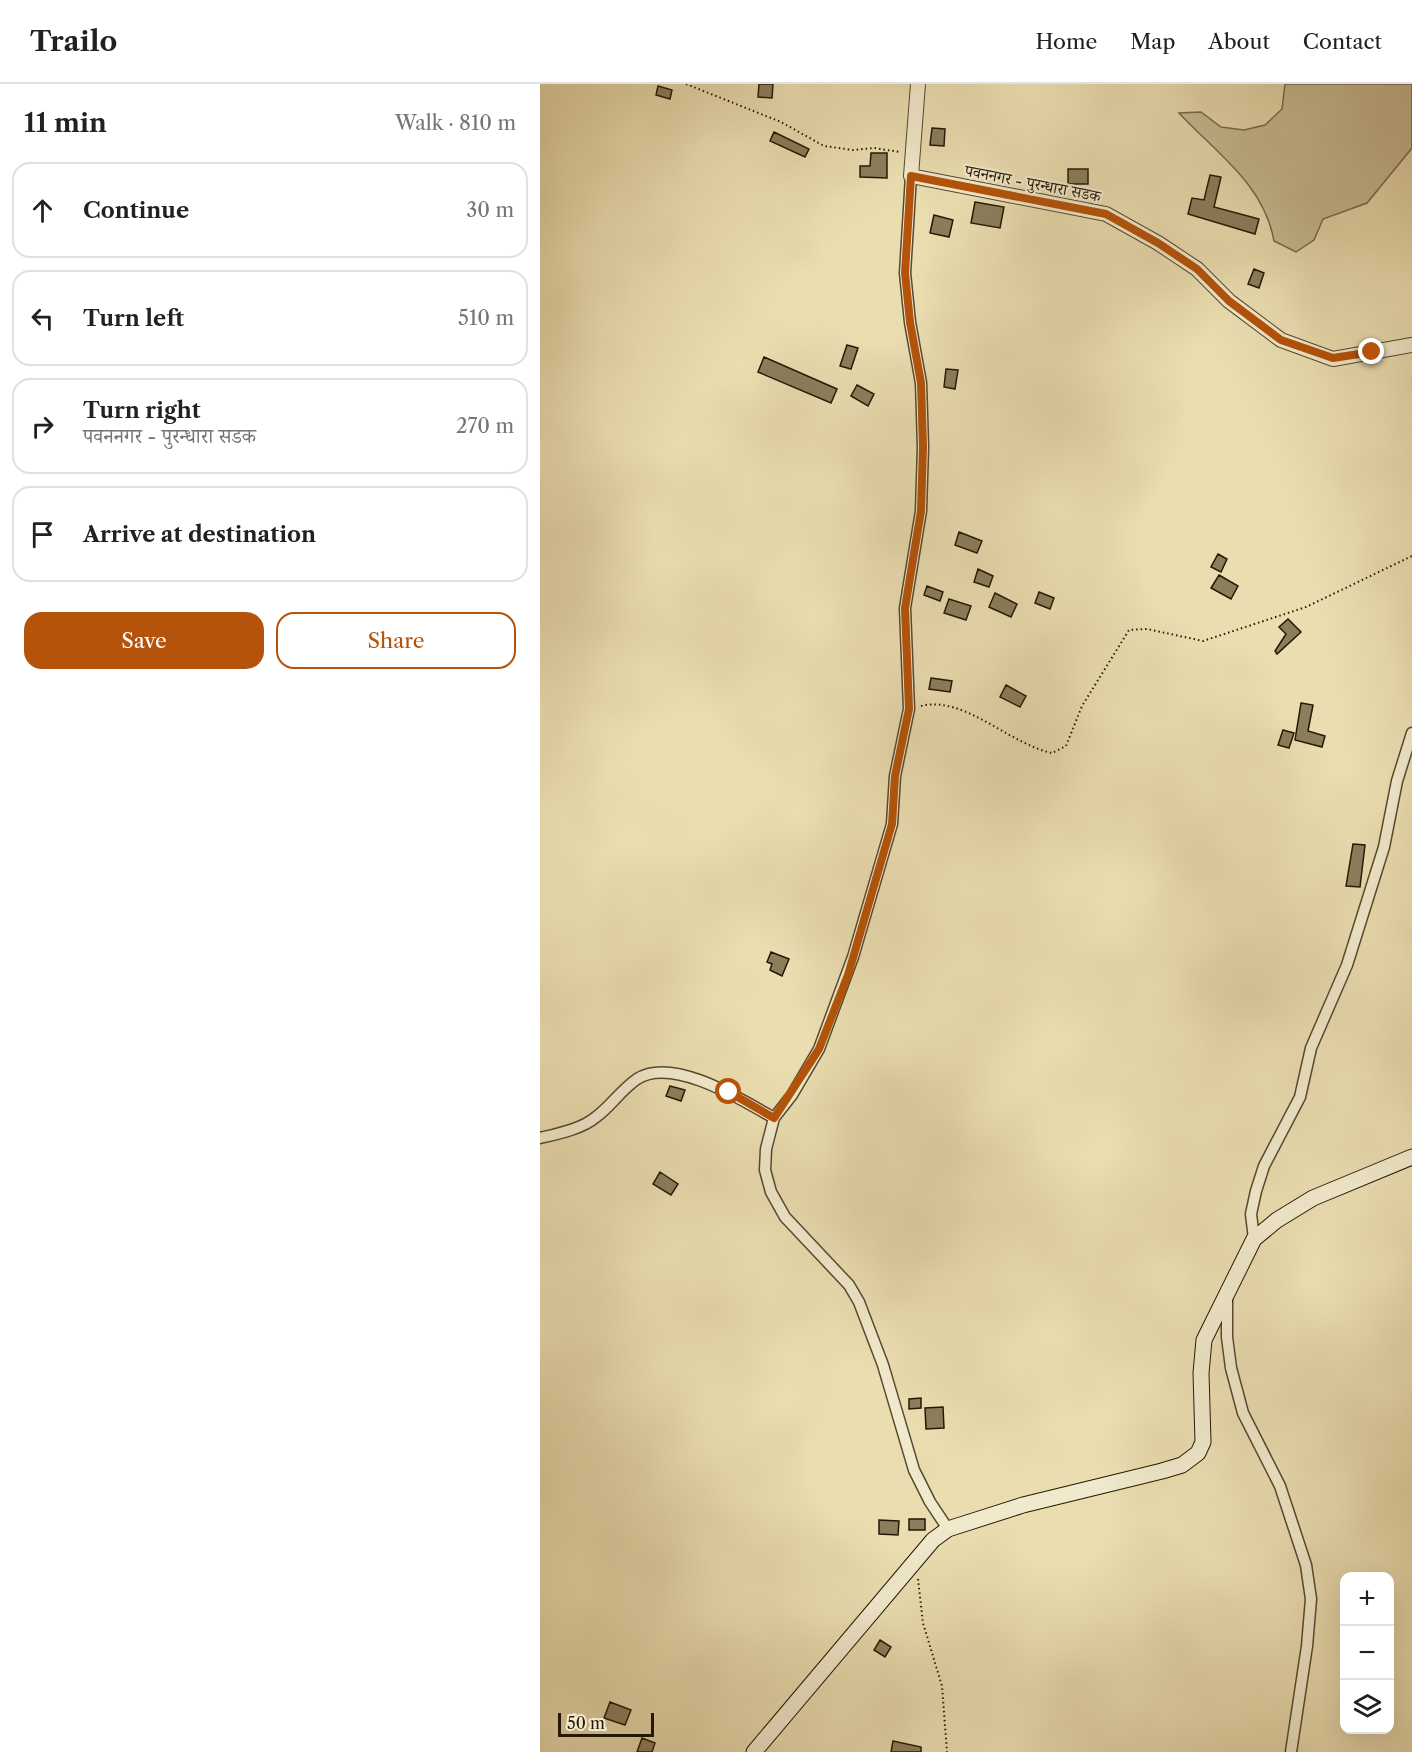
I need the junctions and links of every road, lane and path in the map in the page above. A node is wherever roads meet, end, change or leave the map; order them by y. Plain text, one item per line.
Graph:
1 (686, 84) edge
2 (918, 84) edge
3 (911, 154) junction
4 (911, 176) junction
5 (1412, 345) edge
6 (1412, 556) edge
7 (909, 709) junction
8 (1412, 733) edge
9 (774, 1118) junction
10 (540, 1138) edge
11 (1412, 1157) edge
12 (1254, 1239) junction
13 (1227, 1292) junction
14 (948, 1529) junction
15 (916, 1562) junction
16 (754, 1752) edge
17 (947, 1752) edge
18 (1291, 1752) edge

1 - 3 path
2 - 3 street
3 - 4 street
4 - 5 street, पवननगर - पुरन्धारा सडक
4 - 7 street
6 - 7 path
7 - 9 street
8 - 12 street
9 - 10 street
9 - 14 street
11 - 12 main road
12 - 13 main road
13 - 14 main road
13 - 18 street
14 - 15 main road
15 - 16 main road
15 - 17 path

